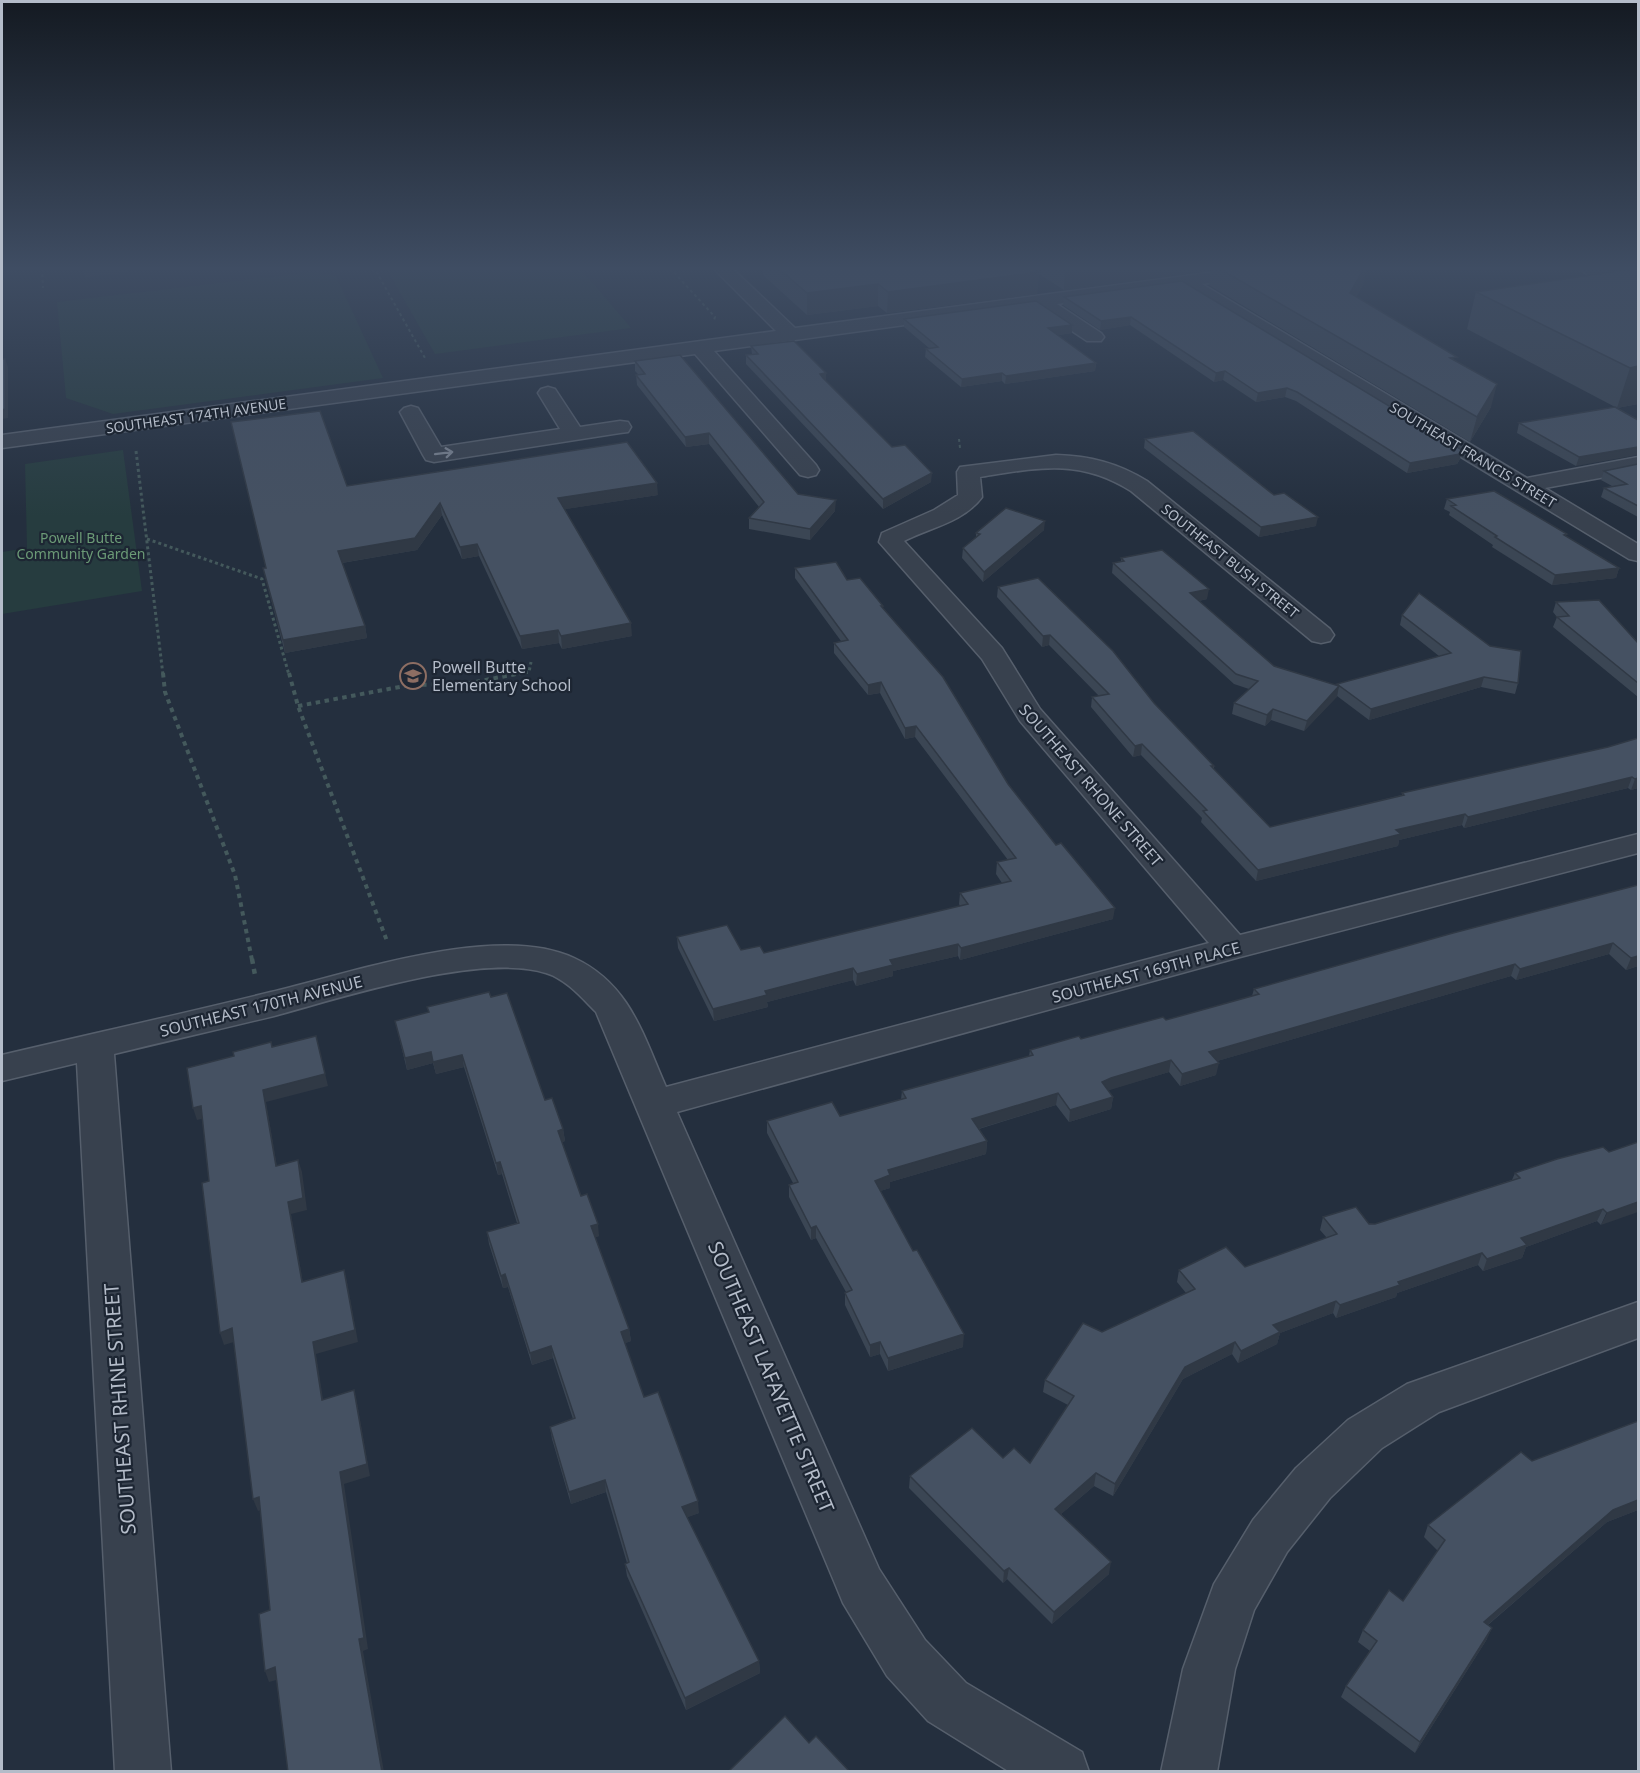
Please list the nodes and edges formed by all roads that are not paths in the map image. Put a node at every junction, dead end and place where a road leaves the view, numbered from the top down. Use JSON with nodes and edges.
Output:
{"nodes":[{"id":1,"x":672,"y":351,"type":"edge"},
{"id":2,"x":703,"y":351,"type":"edge"},
{"id":3,"x":1300,"y":351,"type":"edge"},
{"id":4,"x":548,"y":393,"type":"dead end"},
{"id":5,"x":411,"y":412,"type":"dead end"},
{"id":6,"x":569,"y":426,"type":"junction"},
{"id":7,"x":620,"y":427,"type":"dead end"},
{"id":8,"x":2,"y":442,"type":"edge"},
{"id":9,"x":1638,"y":464,"type":"edge"},
{"id":10,"x":808,"y":470,"type":"dead end"},
{"id":11,"x":1139,"y":486,"type":"joint"},
{"id":12,"x":1524,"y":486,"type":"junction"},
{"id":13,"x":1638,"y":554,"type":"edge"},
{"id":14,"x":1321,"y":635,"type":"dead end"},
{"id":15,"x":1638,"y":843,"type":"edge"},
{"id":16,"x":1232,"y":948,"type":"junction"},
{"id":17,"x":523,"y":958,"type":"joint"},
{"id":18,"x":94,"y":1047,"type":"junction"},
{"id":19,"x":2,"y":1068,"type":"edge"},
{"id":20,"x":655,"y":1104,"type":"junction"},
{"id":21,"x":1638,"y":1320,"type":"edge"},
{"id":22,"x":143,"y":1772,"type":"edge"},
{"id":23,"x":1062,"y":1772,"type":"edge"},
{"id":24,"x":1189,"y":1772,"type":"edge"}],
"edges":[{"from":1,"to":8,"type":"street","name":"SOUTHEAST 174TH AVENUE"},
{"from":2,"to":10,"type":"street"},
{"from":3,"to":12,"type":"street","name":"SOUTHEAST FRANCIS STREET"},
{"from":4,"to":6,"type":"street"},
{"from":5,"to":6,"type":"street","one_way":true},
{"from":6,"to":7,"type":"street"},
{"from":9,"to":12,"type":"street"},
{"from":11,"to":14,"type":"street","name":"SOUTHEAST BUSH STREET"},
{"from":11,"to":16,"type":"street","name":"SOUTHEAST RHONE STREET"},
{"from":12,"to":13,"type":"street","name":"SOUTHEAST FRANCIS STREET"},
{"from":15,"to":16,"type":"street","name":"SOUTHEAST 169TH PLACE"},
{"from":16,"to":20,"type":"street","name":"SOUTHEAST 169TH PLACE"},
{"from":17,"to":18,"type":"street","name":"SOUTHEAST 170TH AVENUE"},
{"from":17,"to":20,"type":"street","name":"SOUTHEAST LAFAYETTE STREET"},
{"from":18,"to":19,"type":"street","name":"SOUTHEAST 170TH AVENUE"},
{"from":18,"to":22,"type":"street","name":"SOUTHEAST RHINE STREET"},
{"from":20,"to":23,"type":"street","name":"SOUTHEAST LAFAYETTE STREET"},
{"from":21,"to":24,"type":"street"}]}
